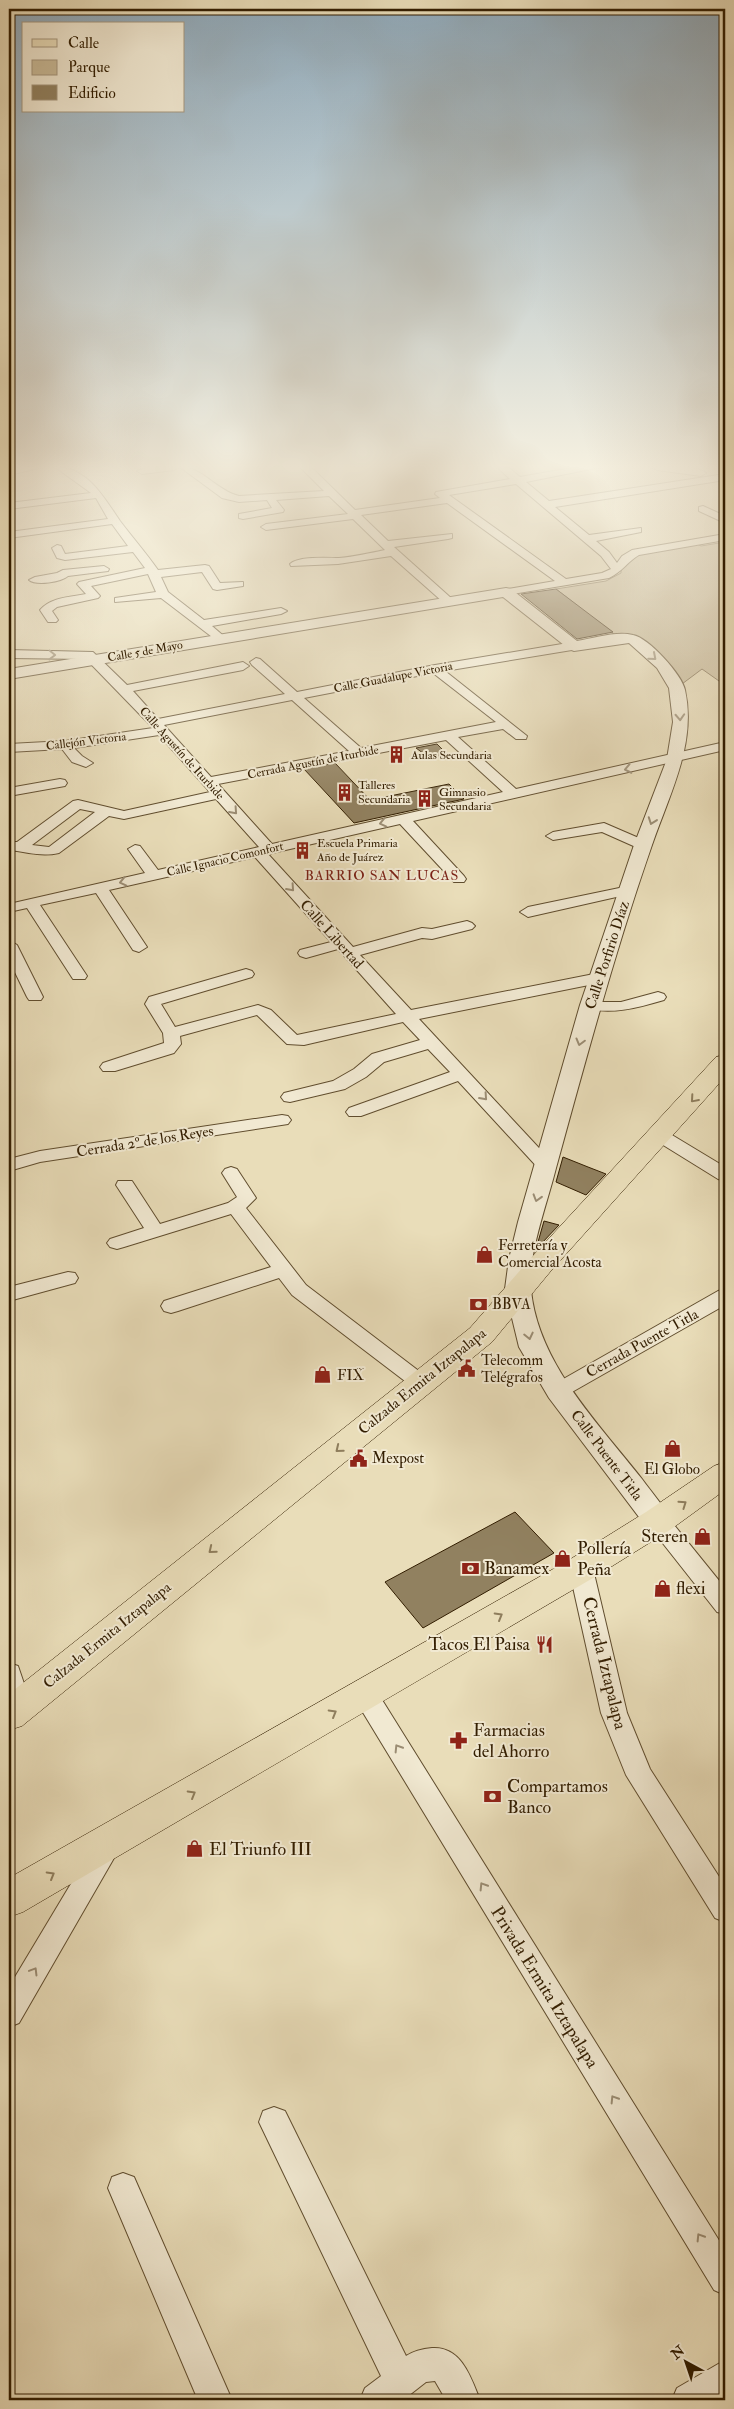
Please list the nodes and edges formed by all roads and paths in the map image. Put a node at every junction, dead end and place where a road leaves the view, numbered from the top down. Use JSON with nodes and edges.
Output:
{"nodes":[{"id":1,"x":39,"y":579,"type":"edge"},
{"id":2,"x":106,"y":579,"type":"edge"},
{"id":3,"x":156,"y":579,"type":"edge"},
{"id":4,"x":213,"y":579,"type":"edge"},
{"id":5,"x":424,"y":579,"type":"edge"},
{"id":6,"x":560,"y":579,"type":"edge"},
{"id":7,"x":585,"y":579,"type":"edge"},
{"id":8,"x":35,"y":580,"type":"dead end"},
{"id":9,"x":565,"y":583,"type":"junction"},
{"id":10,"x":239,"y":584,"type":"dead end"},
{"id":11,"x":163,"y":594,"type":"junction"},
{"id":12,"x":511,"y":596,"type":"junction"},
{"id":13,"x":119,"y":600,"type":"dead end"},
{"id":14,"x":447,"y":600,"type":"junction"},
{"id":15,"x":267,"y":604,"type":"dead end"},
{"id":16,"x":281,"y":611,"type":"dead end"},
{"id":17,"x":52,"y":620,"type":"dead end"},
{"id":18,"x":197,"y":620,"type":"junction"},
{"id":19,"x":220,"y":638,"type":"junction"},
{"id":20,"x":632,"y":640,"type":"joint"},
{"id":21,"x":574,"y":646,"type":"junction"},
{"id":22,"x":9,"y":654,"type":"edge"},
{"id":23,"x":94,"y":660,"type":"junction"},
{"id":24,"x":256,"y":662,"type":"dead end"},
{"id":25,"x":243,"y":666,"type":"dead end"},
{"id":26,"x":435,"y":669,"type":"junction"},
{"id":27,"x":9,"y":674,"type":"edge"},
{"id":28,"x":124,"y":689,"type":"junction"},
{"id":29,"x":295,"y":696,"type":"junction"},
{"id":30,"x":507,"y":724,"type":"junction"},
{"id":31,"x":158,"y":727,"type":"junction"},
{"id":32,"x":9,"y":734,"type":"edge"},
{"id":33,"x":449,"y":736,"type":"junction"},
{"id":34,"x":521,"y":736,"type":"dead end"},
{"id":35,"x":65,"y":745,"type":"junction"},
{"id":36,"x":12,"y":748,"type":"edge"},
{"id":37,"x":725,"y":748,"type":"edge"},
{"id":38,"x":360,"y":754,"type":"junction"},
{"id":39,"x":682,"y":757,"type":"junction"},
{"id":40,"x":86,"y":763,"type":"dead end"},
{"id":41,"x":208,"y":782,"type":"junction"},
{"id":42,"x":60,"y":783,"type":"dead end"},
{"id":43,"x":9,"y":792,"type":"edge"},
{"id":44,"x":219,"y":794,"type":"junction"},
{"id":45,"x":513,"y":794,"type":"junction"},
{"id":46,"x":106,"y":811,"type":"junction"},
{"id":47,"x":404,"y":818,"type":"junction"},
{"id":48,"x":553,"y":836,"type":"dead end"},
{"id":49,"x":14,"y":846,"type":"edge"},
{"id":50,"x":643,"y":846,"type":"junction"},
{"id":51,"x":135,"y":849,"type":"dead end"},
{"id":52,"x":263,"y":850,"type":"junction"},
{"id":53,"x":154,"y":874,"type":"junction"},
{"id":54,"x":459,"y":879,"type":"dead end"},
{"id":55,"x":100,"y":887,"type":"junction"},
{"id":56,"x":629,"y":890,"type":"junction"},
{"id":57,"x":31,"y":903,"type":"junction"},
{"id":58,"x":9,"y":908,"type":"edge"},
{"id":59,"x":528,"y":912,"type":"dead end"},
{"id":60,"x":467,"y":926,"type":"dead end"},
{"id":61,"x":9,"y":945,"type":"edge"},
{"id":62,"x":140,"y":947,"type":"dead end"},
{"id":63,"x":345,"y":948,"type":"junction"},
{"id":64,"x":306,"y":952,"type":"dead end"},
{"id":65,"x":246,"y":974,"type":"dead end"},
{"id":66,"x":79,"y":976,"type":"dead end"},
{"id":67,"x":599,"y":978,"type":"junction"},
{"id":68,"x":35,"y":997,"type":"dead end"},
{"id":69,"x":658,"y":997,"type":"dead end"},
{"id":70,"x":590,"y":1005,"type":"junction"},
{"id":71,"x":407,"y":1016,"type":"junction"},
{"id":72,"x":171,"y":1033,"type":"junction"},
{"id":73,"x":432,"y":1042,"type":"junction"},
{"id":74,"x":725,"y":1062,"type":"edge"},
{"id":75,"x":109,"y":1067,"type":"dead end"},
{"id":76,"x":462,"y":1074,"type":"junction"},
{"id":77,"x":290,"y":1096,"type":"dead end"},
{"id":78,"x":355,"y":1112,"type":"dead end"},
{"id":79,"x":282,"y":1120,"type":"dead end"},
{"id":80,"x":661,"y":1136,"type":"junction"},
{"id":81,"x":9,"y":1165,"type":"edge"},
{"id":82,"x":546,"y":1166,"type":"junction"},
{"id":83,"x":231,"y":1173,"type":"dead end"},
{"id":84,"x":725,"y":1175,"type":"edge"},
{"id":85,"x":125,"y":1185,"type":"dead end"},
{"id":86,"x":235,"y":1207,"type":"junction"},
{"id":87,"x":155,"y":1231,"type":"junction"},
{"id":88,"x":117,"y":1243,"type":"dead end"},
{"id":89,"x":284,"y":1270,"type":"junction"},
{"id":90,"x":68,"y":1278,"type":"dead end"},
{"id":91,"x":518,"y":1289,"type":"junction"},
{"id":92,"x":9,"y":1294,"type":"edge"},
{"id":93,"x":725,"y":1296,"type":"edge"},
{"id":94,"x":171,"y":1306,"type":"dead end"},
{"id":95,"x":421,"y":1383,"type":"junction"},
{"id":96,"x":558,"y":1391,"type":"junction"},
{"id":97,"x":725,"y":1474,"type":"edge"},
{"id":98,"x":658,"y":1521,"type":"junction"},
{"id":99,"x":581,"y":1570,"type":"junction"},
{"id":100,"x":725,"y":1605,"type":"edge"},
{"id":101,"x":9,"y":1673,"type":"edge"},
{"id":102,"x":365,"y":1694,"type":"junction"},
{"id":103,"x":14,"y":1711,"type":"edge"},
{"id":104,"x":111,"y":1841,"type":"junction"},
{"id":105,"x":9,"y":1899,"type":"edge"},
{"id":106,"x":725,"y":1909,"type":"edge"},
{"id":107,"x":9,"y":2013,"type":"edge"},
{"id":108,"x":274,"y":2122,"type":"dead end"},
{"id":109,"x":123,"y":2188,"type":"dead end"},
{"id":110,"x":725,"y":2279,"type":"edge"},
{"id":111,"x":725,"y":2377,"type":"edge"},
{"id":112,"x":458,"y":2388,"type":"edge"},
{"id":113,"x":389,"y":2390,"type":"edge"},
{"id":114,"x":216,"y":2400,"type":"edge"},
{"id":115,"x":689,"y":2400,"type":"edge"}],
"edges":[{"from":1,"to":8,"type":"street"},
{"from":2,"to":17,"type":"street"},
{"from":3,"to":11,"type":"street"},
{"from":4,"to":10,"type":"street"},
{"from":5,"to":14,"type":"street"},
{"from":6,"to":9,"type":"street"},
{"from":7,"to":9,"type":"street","name":"Calle 5 de Mayo"},
{"from":9,"to":12,"type":"street","name":"Calle 5 de Mayo"},
{"from":11,"to":13,"type":"street"},
{"from":11,"to":18,"type":"street"},
{"from":12,"to":14,"type":"street","name":"Calle 5 de Mayo"},
{"from":12,"to":21,"type":"street"},
{"from":14,"to":19,"type":"street","name":"Calle 5 de Mayo"},
{"from":15,"to":18,"type":"street"},
{"from":16,"to":18,"type":"street"},
{"from":18,"to":19,"type":"street"},
{"from":19,"to":23,"type":"street","name":"Calle 5 de Mayo"},
{"from":20,"to":21,"type":"street","name":"Calle Guadalupe Victoria"},
{"from":20,"to":39,"type":"street","name":"Calle Porfirio Díaz","one_way":true},
{"from":21,"to":26,"type":"street","name":"Calle Guadalupe Victoria"},
{"from":22,"to":23,"type":"street","one_way":true},
{"from":23,"to":27,"type":"street","name":"Calle 5 de Mayo"},
{"from":23,"to":28,"type":"street","name":"Calle Agustín de Iturbide"},
{"from":24,"to":29,"type":"street"},
{"from":25,"to":28,"type":"street"},
{"from":26,"to":29,"type":"street","name":"Calle Guadalupe Victoria"},
{"from":26,"to":30,"type":"street"},
{"from":28,"to":31,"type":"street","name":"Calle Agustín de Iturbide"},
{"from":29,"to":31,"type":"street","name":"Calle Guadalupe Victoria"},
{"from":29,"to":38,"type":"street"},
{"from":30,"to":33,"type":"street","name":"Cerrada Agustín de Iturbide"},
{"from":30,"to":34,"type":"street"},
{"from":31,"to":35,"type":"street","name":"Callejón Victoria"},
{"from":31,"to":41,"type":"street","name":"Calle Agustín de Iturbide"},
{"from":32,"to":36,"type":"street"},
{"from":33,"to":38,"type":"street","name":"Cerrada Agustín de Iturbide"},
{"from":33,"to":45,"type":"street"},
{"from":35,"to":36,"type":"street","name":"Callejón Victoria"},
{"from":35,"to":40,"type":"street"},
{"from":37,"to":39,"type":"street","name":"Calle Ignacio Comonfort"},
{"from":38,"to":41,"type":"street","name":"Cerrada Agustín de Iturbide"},
{"from":39,"to":45,"type":"street","name":"Calle Ignacio Comonfort","one_way":true},
{"from":39,"to":50,"type":"street","name":"Calle Porfirio Díaz","one_way":true},
{"from":41,"to":44,"type":"street","name":"Calle Agustín de Iturbide"},
{"from":42,"to":43,"type":"street"},
{"from":44,"to":46,"type":"street"},
{"from":44,"to":52,"type":"street","name":"Calle Agustín de Iturbide","one_way":true},
{"from":45,"to":47,"type":"street","name":"Calle Ignacio Comonfort"},
{"from":46,"to":49,"type":"street"},
{"from":46,"to":49,"type":"street"},
{"from":47,"to":52,"type":"street","name":"Calle Ignacio Comonfort","one_way":true},
{"from":47,"to":54,"type":"street"},
{"from":48,"to":50,"type":"street"},
{"from":50,"to":56,"type":"street","name":"Calle Porfirio Díaz"},
{"from":51,"to":53,"type":"street"},
{"from":52,"to":53,"type":"street","name":"Calle Ignacio Comonfort"},
{"from":52,"to":63,"type":"street","name":"Calle Libertad","one_way":true},
{"from":53,"to":55,"type":"street","name":"Calle Ignacio Comonfort","one_way":true},
{"from":55,"to":57,"type":"street","name":"Calle Ignacio Comonfort"},
{"from":55,"to":62,"type":"street"},
{"from":56,"to":59,"type":"street"},
{"from":56,"to":67,"type":"street","name":"Calle Porfirio Díaz"},
{"from":57,"to":58,"type":"street","name":"Calle Ignacio Comonfort"},
{"from":57,"to":66,"type":"street"},
{"from":60,"to":63,"type":"street"},
{"from":61,"to":68,"type":"street"},
{"from":63,"to":64,"type":"street"},
{"from":63,"to":71,"type":"street","name":"Calle Libertad"},
{"from":65,"to":72,"type":"street"},
{"from":67,"to":70,"type":"street","name":"Calle Porfirio Díaz"},
{"from":67,"to":71,"type":"street"},
{"from":69,"to":70,"type":"street"},
{"from":70,"to":82,"type":"street","name":"Calle Porfirio Díaz","one_way":true},
{"from":71,"to":72,"type":"street"},
{"from":71,"to":73,"type":"street","name":"Calle Libertad"},
{"from":72,"to":75,"type":"street"},
{"from":73,"to":76,"type":"street","name":"Calle Libertad"},
{"from":73,"to":77,"type":"street"},
{"from":74,"to":80,"type":"main road","name":"Calzada Ermita Iztapalapa","one_way":true},
{"from":76,"to":78,"type":"street"},
{"from":76,"to":82,"type":"street","name":"Calle Libertad","one_way":true},
{"from":79,"to":81,"type":"street","name":"Cerrada 2º de los Reyes"},
{"from":80,"to":84,"type":"street"},
{"from":80,"to":91,"type":"main road","name":"Calzada Ermita Iztapalapa"},
{"from":82,"to":91,"type":"street","name":"Calle Porfirio Díaz","one_way":true},
{"from":83,"to":86,"type":"street"},
{"from":85,"to":87,"type":"street"},
{"from":86,"to":87,"type":"street"},
{"from":86,"to":89,"type":"street"},
{"from":87,"to":88,"type":"street"},
{"from":89,"to":94,"type":"street"},
{"from":89,"to":95,"type":"street"},
{"from":90,"to":92,"type":"street"},
{"from":91,"to":95,"type":"main road","name":"Calzada Ermita Iztapalapa"},
{"from":91,"to":96,"type":"street","name":"Calle Puente Titla","one_way":true},
{"from":93,"to":96,"type":"street","name":"Cerrada Puente Titla"},
{"from":95,"to":103,"type":"main road","name":"Calzada Ermita Iztapalapa","one_way":true},
{"from":96,"to":98,"type":"street","name":"Calle Puente Titla"},
{"from":98,"to":97,"type":"main road","one_way":true},
{"from":98,"to":99,"type":"main road"},
{"from":98,"to":100,"type":"street","name":"Calle Puente Titla"},
{"from":102,"to":99,"type":"main road","one_way":true},
{"from":99,"to":106,"type":"street","name":"Cerrada Iztapalapa"},
{"from":101,"to":103,"type":"street"},
{"from":104,"to":102,"type":"main road","one_way":true},
{"from":110,"to":102,"type":"street","name":"Privada Ermita Iztapalapa","one_way":true},
{"from":105,"to":104,"type":"main road","one_way":true},
{"from":107,"to":104,"type":"street","one_way":true},
{"from":108,"to":113,"type":"street"},
{"from":109,"to":114,"type":"street"},
{"from":111,"to":115,"type":"street"},
{"from":112,"to":113,"type":"street"}]}
